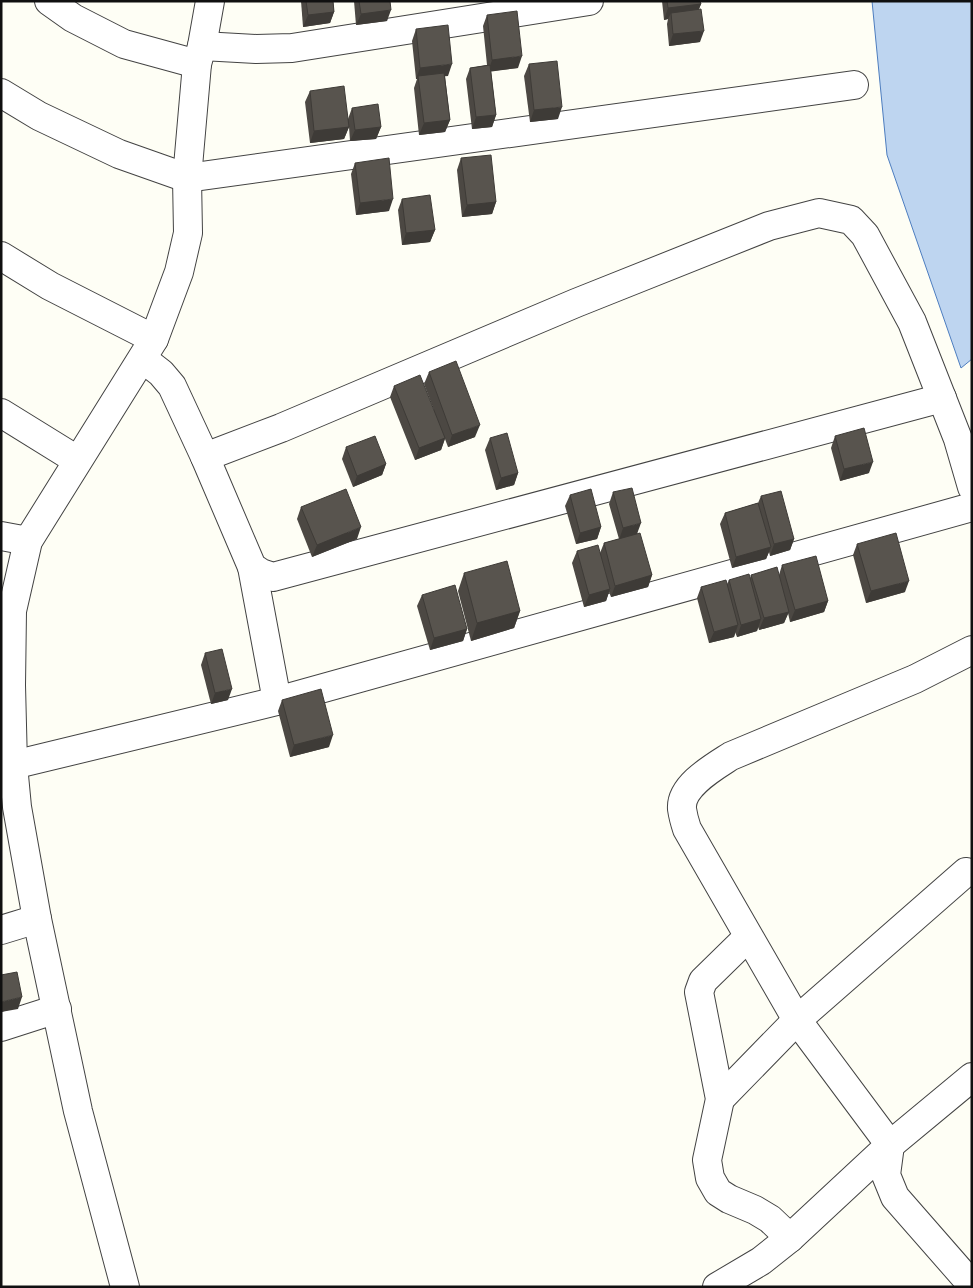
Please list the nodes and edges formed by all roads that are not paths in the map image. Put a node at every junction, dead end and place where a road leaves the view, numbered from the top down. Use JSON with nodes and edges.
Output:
{"nodes":[{"id":1,"x":49,"y":1,"type":"edge"},
{"id":2,"x":210,"y":1,"type":"edge"},
{"id":3,"x":589,"y":1,"type":"edge"},
{"id":4,"x":200,"y":55,"type":"junction"},
{"id":5,"x":854,"y":85,"type":"dead end"},
{"id":6,"x":1,"y":93,"type":"edge"},
{"id":7,"x":188,"y":178,"type":"junction"},
{"id":8,"x":1,"y":256,"type":"edge"},
{"id":9,"x":149,"y":349,"type":"junction"},
{"id":10,"x":942,"y":398,"type":"junction"},
{"id":11,"x":1,"y":412,"type":"edge"},
{"id":12,"x":965,"y":437,"type":"edge"},
{"id":13,"x":205,"y":457,"type":"junction"},
{"id":14,"x":78,"y":460,"type":"junction"},
{"id":15,"x":972,"y":487,"type":"edge"},
{"id":16,"x":972,"y":507,"type":"edge"},
{"id":17,"x":1,"y":536,"type":"edge"},
{"id":18,"x":28,"y":541,"type":"junction"},
{"id":19,"x":252,"y":567,"type":"junction"},
{"id":20,"x":7,"y":611,"type":"edge"},
{"id":21,"x":972,"y":650,"type":"edge"},
{"id":22,"x":6,"y":686,"type":"edge"},
{"id":23,"x":277,"y":701,"type":"junction"},
{"id":24,"x":13,"y":765,"type":"junction"},
{"id":25,"x":9,"y":809,"type":"edge"},
{"id":26,"x":970,"y":872,"type":"edge"},
{"id":27,"x":37,"y":919,"type":"junction"},
{"id":28,"x":1,"y":930,"type":"edge"},
{"id":29,"x":748,"y":937,"type":"junction"},
{"id":30,"x":56,"y":1009,"type":"junction"},
{"id":31,"x":798,"y":1020,"type":"junction"},
{"id":32,"x":1,"y":1027,"type":"edge"},
{"id":33,"x":972,"y":1077,"type":"edge"},
{"id":34,"x":720,"y":1099,"type":"junction"},
{"id":35,"x":890,"y":1145,"type":"junction"},
{"id":36,"x":790,"y":1238,"type":"junction"},
{"id":37,"x":972,"y":1285,"type":"edge"},
{"id":38,"x":125,"y":1287,"type":"edge"},
{"id":39,"x":717,"y":1287,"type":"edge"}],
"edges":[{"from":1,"to":4,"type":"street"},
{"from":2,"to":4,"type":"street"},
{"from":3,"to":4,"type":"street"},
{"from":4,"to":7,"type":"street"},
{"from":5,"to":7,"type":"street"},
{"from":6,"to":7,"type":"street"},
{"from":7,"to":9,"type":"street"},
{"from":8,"to":9,"type":"street"},
{"from":9,"to":13,"type":"street"},
{"from":9,"to":14,"type":"street"},
{"from":10,"to":12,"type":"street"},
{"from":10,"to":13,"type":"street"},
{"from":10,"to":19,"type":"street"},
{"from":11,"to":14,"type":"street"},
{"from":12,"to":15,"type":"street"},
{"from":13,"to":19,"type":"street"},
{"from":14,"to":18,"type":"street"},
{"from":16,"to":23,"type":"street"},
{"from":17,"to":18,"type":"street"},
{"from":18,"to":20,"type":"street"},
{"from":19,"to":23,"type":"street"},
{"from":20,"to":22,"type":"street"},
{"from":21,"to":29,"type":"street"},
{"from":22,"to":24,"type":"street"},
{"from":23,"to":24,"type":"street"},
{"from":24,"to":25,"type":"street"},
{"from":25,"to":27,"type":"street"},
{"from":26,"to":31,"type":"street"},
{"from":27,"to":28,"type":"street"},
{"from":27,"to":30,"type":"street"},
{"from":29,"to":31,"type":"street"},
{"from":29,"to":34,"type":"street"},
{"from":30,"to":32,"type":"street"},
{"from":30,"to":38,"type":"street"},
{"from":31,"to":34,"type":"street"},
{"from":31,"to":35,"type":"street"},
{"from":33,"to":35,"type":"street"},
{"from":34,"to":36,"type":"street"},
{"from":35,"to":36,"type":"street"},
{"from":35,"to":37,"type":"street"},
{"from":36,"to":39,"type":"street"}]}
